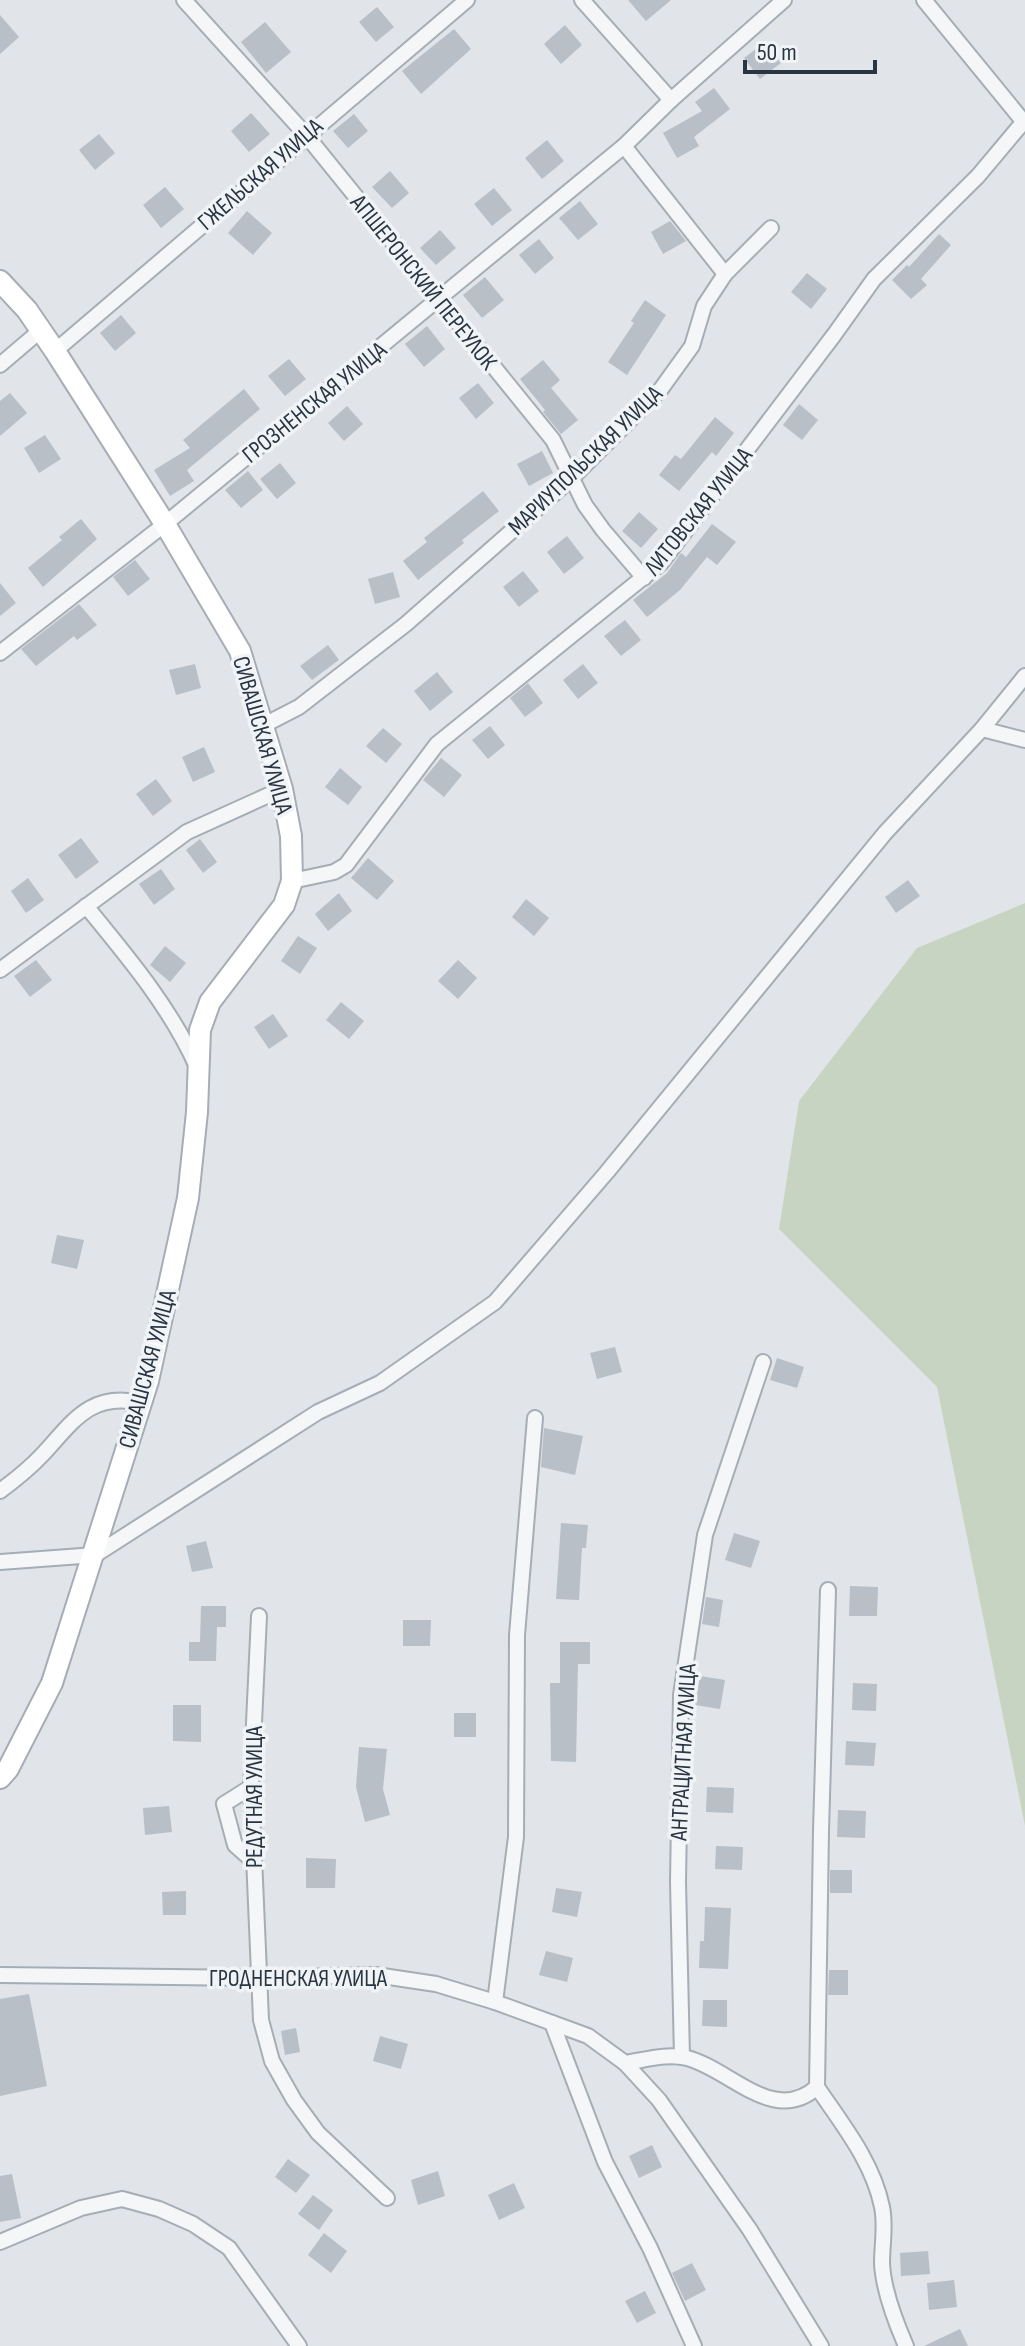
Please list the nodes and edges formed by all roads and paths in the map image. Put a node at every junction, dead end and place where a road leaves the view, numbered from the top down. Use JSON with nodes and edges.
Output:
{"nodes":[{"id":1,"x":184,"y":0,"type":"edge"},
{"id":2,"x":467,"y":0,"type":"edge"},
{"id":3,"x":582,"y":0,"type":"edge"},
{"id":4,"x":784,"y":0,"type":"edge"},
{"id":5,"x":924,"y":0,"type":"edge"},
{"id":6,"x":671,"y":100,"type":"junction"},
{"id":7,"x":1024,"y":120,"type":"edge"},
{"id":8,"x":306,"y":135,"type":"junction"},
{"id":9,"x":624,"y":146,"type":"junction"},
{"id":10,"x":771,"y":228,"type":"dead end"},
{"id":11,"x":725,"y":274,"type":"junction"},
{"id":12,"x":0,"y":281,"type":"edge"},
{"id":13,"x":438,"y":301,"type":"junction"},
{"id":14,"x":41,"y":330,"type":"junction"},
{"id":15,"x":55,"y":351,"type":"junction"},
{"id":16,"x":0,"y":365,"type":"edge"},
{"id":17,"x":573,"y":477,"type":"junction"},
{"id":18,"x":165,"y":524,"type":"junction"},
{"id":19,"x":644,"y":578,"type":"junction"},
{"id":20,"x":0,"y":653,"type":"edge"},
{"id":21,"x":1025,"y":676,"type":"edge"},
{"id":22,"x":264,"y":725,"type":"junction"},
{"id":23,"x":982,"y":729,"type":"junction"},
{"id":24,"x":1025,"y":740,"type":"edge"},
{"id":25,"x":282,"y":789,"type":"junction"},
{"id":26,"x":292,"y":881,"type":"junction"},
{"id":27,"x":86,"y":906,"type":"junction"},
{"id":28,"x":0,"y":970,"type":"edge"},
{"id":29,"x":197,"y":1067,"type":"junction"},
{"id":30,"x":763,"y":1362,"type":"dead end"},
{"id":31,"x":141,"y":1403,"type":"junction"},
{"id":32,"x":535,"y":1418,"type":"dead end"},
{"id":33,"x":0,"y":1491,"type":"edge"},
{"id":34,"x":95,"y":1555,"type":"junction"},
{"id":35,"x":0,"y":1562,"type":"edge"},
{"id":36,"x":828,"y":1590,"type":"dead end"},
{"id":37,"x":259,"y":1616,"type":"dead end"},
{"id":38,"x":0,"y":1778,"type":"edge"},
{"id":39,"x":251,"y":1787,"type":"junction"},
{"id":40,"x":253,"y":1861,"type":"junction"},
{"id":41,"x":0,"y":1975,"type":"edge"},
{"id":42,"x":257,"y":1978,"type":"junction"},
{"id":43,"x":495,"y":2002,"type":"junction"},
{"id":44,"x":552,"y":2023,"type":"junction"},
{"id":45,"x":682,"y":2057,"type":"junction"},
{"id":46,"x":625,"y":2063,"type":"junction"},
{"id":47,"x":817,"y":2087,"type":"junction"},
{"id":48,"x":387,"y":2198,"type":"dead end"},
{"id":49,"x":0,"y":2242,"type":"edge"},
{"id":50,"x":299,"y":2346,"type":"edge"},
{"id":51,"x":694,"y":2346,"type":"edge"},
{"id":52,"x":821,"y":2346,"type":"edge"},
{"id":53,"x":906,"y":2346,"type":"edge"}],
"edges":[{"from":1,"to":8,"type":"street","name":"АПШЕРОНСКИЙ ПЕРЕУЛОК"},
{"from":2,"to":8,"type":"street","name":"ГЖЕЛЬСКАЯ УЛИЦА"},
{"from":3,"to":6,"type":"street"},
{"from":4,"to":6,"type":"street"},
{"from":5,"to":7,"type":"street"},
{"from":6,"to":9,"type":"street"},
{"from":7,"to":19,"type":"street","name":"ЛИТОВСКАЯ УЛИЦА"},
{"from":8,"to":13,"type":"street","name":"АПШЕРОНСКИЙ ПЕРЕУЛОК"},
{"from":8,"to":15,"type":"street","name":"ГЖЕЛЬСКАЯ УЛИЦА"},
{"from":9,"to":11,"type":"street"},
{"from":9,"to":13,"type":"street","name":"ГРОЗНЕНСКАЯ УЛИЦА"},
{"from":10,"to":11,"type":"street","name":"МАРИУПОЛЬСКАЯ УЛИЦА"},
{"from":11,"to":17,"type":"street","name":"МАРИУПОЛЬСКАЯ УЛИЦА"},
{"from":12,"to":14,"type":"street","name":"СИВАШСКАЯ УЛИЦА"},
{"from":13,"to":17,"type":"street","name":"АПШЕРОНСКИЙ ПЕРЕУЛОК"},
{"from":13,"to":18,"type":"street","name":"ГРОЗНЕНСКАЯ УЛИЦА"},
{"from":14,"to":15,"type":"street","name":"СИВАШСКАЯ УЛИЦА"},
{"from":14,"to":16,"type":"street"},
{"from":15,"to":18,"type":"street","name":"СИВАШСКАЯ УЛИЦА"},
{"from":17,"to":19,"type":"street","name":"АПШЕРОНСКИЙ ПЕРЕУЛОК"},
{"from":17,"to":22,"type":"street","name":"МАРИУПОЛЬСКАЯ УЛИЦА"},
{"from":18,"to":20,"type":"street","name":"ГРОЗНЕНСКАЯ УЛИЦА"},
{"from":18,"to":22,"type":"street","name":"СИВАШСКАЯ УЛИЦА"},
{"from":19,"to":26,"type":"street","name":"ЛИТОВСКАЯ УЛИЦА"},
{"from":21,"to":23,"type":"street"},
{"from":22,"to":25,"type":"street","name":"СИВАШСКАЯ УЛИЦА"},
{"from":23,"to":24,"type":"street"},
{"from":23,"to":34,"type":"street"},
{"from":25,"to":26,"type":"street","name":"СИВАШСКАЯ УЛИЦА"},
{"from":25,"to":27,"type":"street"},
{"from":26,"to":29,"type":"street","name":"СИВАШСКАЯ УЛИЦА"},
{"from":27,"to":28,"type":"street"},
{"from":27,"to":29,"type":"street"},
{"from":29,"to":31,"type":"street","name":"СИВАШСКАЯ УЛИЦА"},
{"from":30,"to":45,"type":"street","name":"АНТРАЦИТНАЯ УЛИЦА"},
{"from":31,"to":33,"type":"street"},
{"from":31,"to":34,"type":"street","name":"СИВАШСКАЯ УЛИЦА"},
{"from":32,"to":43,"type":"street"},
{"from":34,"to":35,"type":"street"},
{"from":34,"to":38,"type":"street","name":"СИВАШСКАЯ УЛИЦА"},
{"from":36,"to":47,"type":"street"},
{"from":37,"to":39,"type":"street","name":"РЕДУТНАЯ УЛИЦА"},
{"from":39,"to":40,"type":"street","name":"РЕДУТНАЯ УЛИЦА"},
{"from":39,"to":40,"type":"street"},
{"from":40,"to":42,"type":"street","name":"РЕДУТНАЯ УЛИЦА"},
{"from":41,"to":42,"type":"street","name":"ГРОДНЕНСКАЯ УЛИЦА"},
{"from":42,"to":43,"type":"street","name":"ГРОДНЕНСКАЯ УЛИЦА"},
{"from":42,"to":48,"type":"street","name":"РЕДУТНАЯ УЛИЦА"},
{"from":43,"to":44,"type":"street","name":"ГРОДНЕНСКАЯ УЛИЦА"},
{"from":44,"to":46,"type":"street","name":"ГРОДНЕНСКАЯ УЛИЦА"},
{"from":44,"to":51,"type":"street"},
{"from":45,"to":46,"type":"street"},
{"from":45,"to":47,"type":"street"},
{"from":46,"to":52,"type":"street","name":"ГРОДНЕНСКАЯ УЛИЦА"},
{"from":47,"to":53,"type":"street"},
{"from":49,"to":50,"type":"street"}]}
